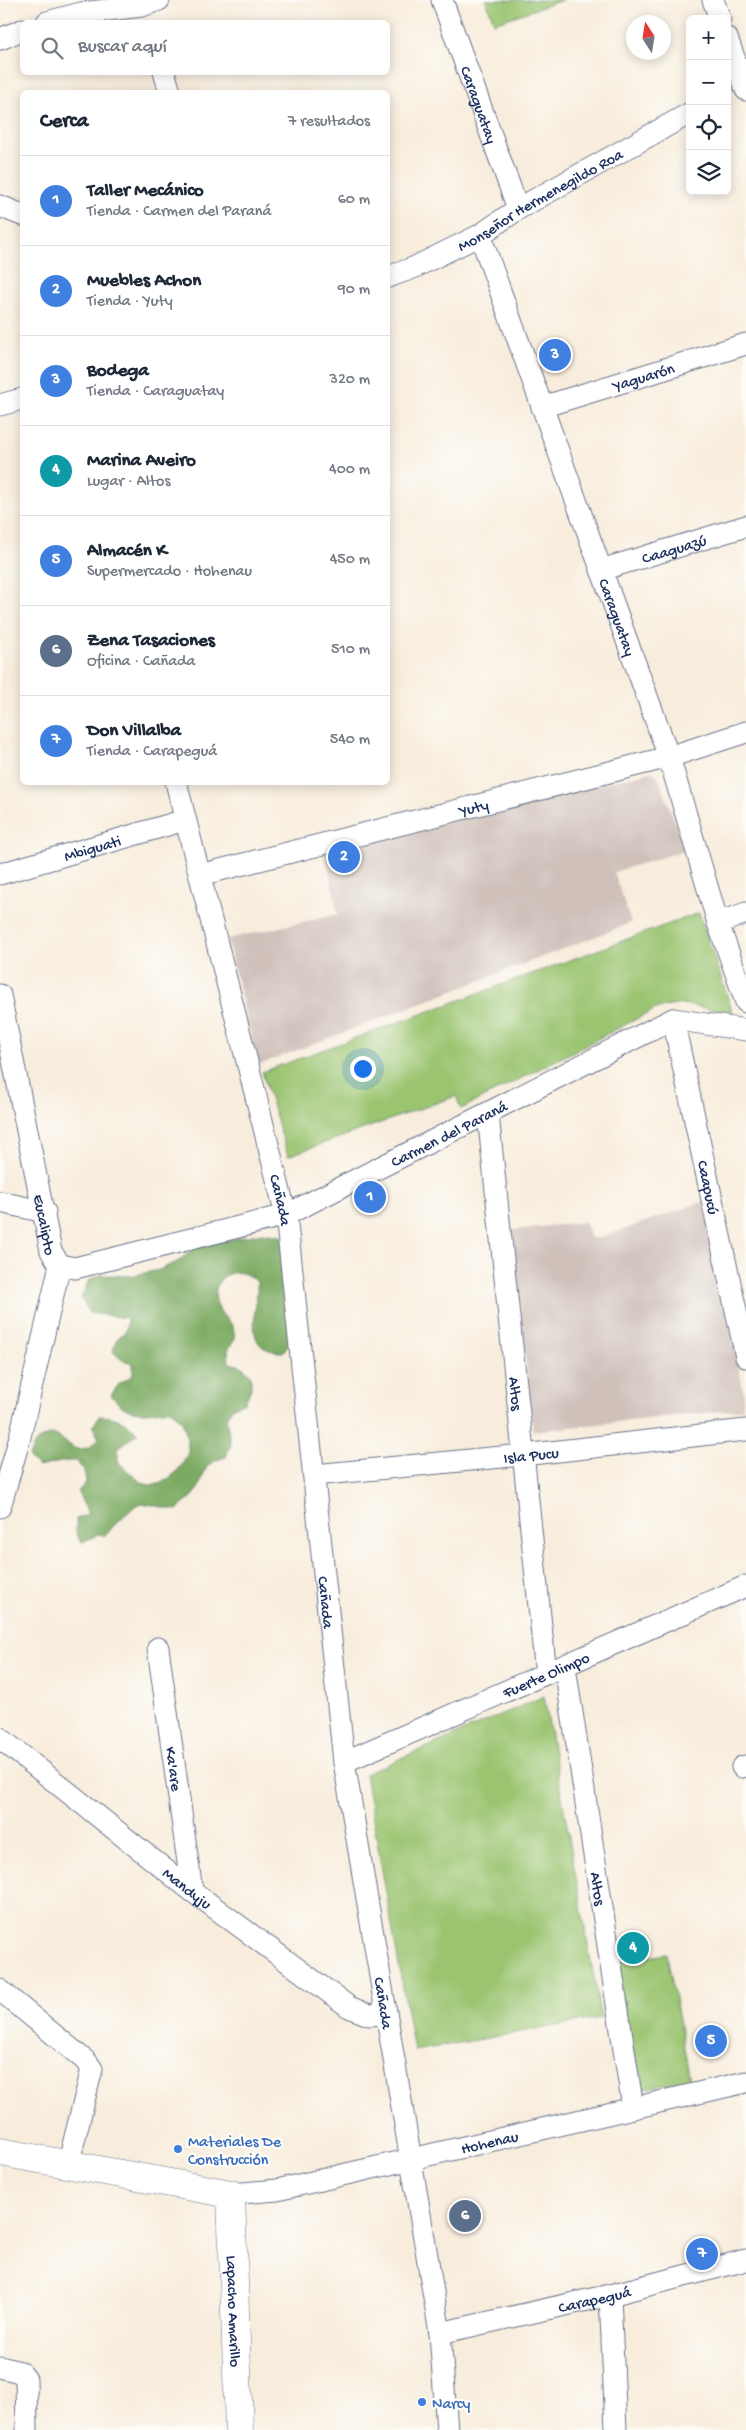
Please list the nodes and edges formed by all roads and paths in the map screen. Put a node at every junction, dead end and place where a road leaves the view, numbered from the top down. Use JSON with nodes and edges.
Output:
{"nodes":[{"id":1,"x":442,"y":0,"type":"edge"},
{"id":2,"x":714,"y":0,"type":"edge"},
{"id":3,"x":79,"y":7,"type":"edge"},
{"id":4,"x":150,"y":9,"type":"edge"},
{"id":5,"x":719,"y":15,"type":"edge"},
{"id":6,"x":51,"y":20,"type":"edge"},
{"id":7,"x":20,"y":31,"type":"edge"},
{"id":8,"x":0,"y":39,"type":"edge"},
{"id":9,"x":731,"y":52,"type":"edge"},
{"id":10,"x":165,"y":75,"type":"edge"},
{"id":11,"x":741,"y":87,"type":"edge"},
{"id":12,"x":169,"y":90,"type":"edge"},
{"id":13,"x":686,"y":115,"type":"edge"},
{"id":14,"x":0,"y":206,"type":"edge"},
{"id":15,"x":518,"y":209,"type":"junction"},
{"id":16,"x":20,"y":214,"type":"edge"},
{"id":17,"x":480,"y":235,"type":"junction"},
{"id":18,"x":390,"y":276,"type":"edge"},
{"id":19,"x":746,"y":344,"type":"edge"},
{"id":20,"x":20,"y":400,"type":"edge"},
{"id":21,"x":0,"y":405,"type":"edge"},
{"id":22,"x":542,"y":407,"type":"junction"},
{"id":23,"x":746,"y":526,"type":"edge"},
{"id":24,"x":601,"y":570,"type":"junction"},
{"id":25,"x":746,"y":732,"type":"edge"},
{"id":26,"x":669,"y":757,"type":"junction"},
{"id":27,"x":177,"y":785,"type":"edge"},
{"id":28,"x":185,"y":820,"type":"junction"},
{"id":29,"x":0,"y":874,"type":"edge"},
{"id":30,"x":200,"y":875,"type":"junction"},
{"id":31,"x":746,"y":913,"type":"edge"},
{"id":32,"x":718,"y":923,"type":"junction"},
{"id":33,"x":0,"y":995,"type":"edge"},
{"id":34,"x":746,"y":1002,"type":"edge"},
{"id":35,"x":673,"y":1019,"type":"junction"},
{"id":36,"x":3,"y":1024,"type":"edge"},
{"id":37,"x":746,"y":1030,"type":"edge"},
{"id":38,"x":488,"y":1114,"type":"junction"},
{"id":39,"x":0,"y":1202,"type":"edge"},
{"id":40,"x":44,"y":1212,"type":"junction"},
{"id":41,"x":286,"y":1215,"type":"junction"},
{"id":42,"x":60,"y":1265,"type":"junction"},
{"id":43,"x":746,"y":1357,"type":"edge"},
{"id":44,"x":746,"y":1430,"type":"edge"},
{"id":45,"x":523,"y":1455,"type":"junction"},
{"id":46,"x":314,"y":1475,"type":"junction"},
{"id":47,"x":0,"y":1507,"type":"edge"},
{"id":48,"x":746,"y":1586,"type":"edge"},
{"id":49,"x":158,"y":1648,"type":"dead end"},
{"id":50,"x":555,"y":1671,"type":"junction"},
{"id":51,"x":0,"y":1738,"type":"edge"},
{"id":52,"x":344,"y":1762,"type":"junction"},
{"id":53,"x":192,"y":1891,"type":"junction"},
{"id":54,"x":0,"y":1990,"type":"edge"},
{"id":55,"x":386,"y":2014,"type":"junction"},
{"id":56,"x":746,"y":2082,"type":"edge"},
{"id":57,"x":633,"y":2108,"type":"junction"},
{"id":58,"x":0,"y":2152,"type":"edge"},
{"id":59,"x":412,"y":2160,"type":"junction"},
{"id":60,"x":68,"y":2165,"type":"junction"},
{"id":61,"x":231,"y":2194,"type":"junction"},
{"id":62,"x":746,"y":2260,"type":"edge"},
{"id":63,"x":610,"y":2295,"type":"junction"},
{"id":64,"x":440,"y":2333,"type":"junction"},
{"id":65,"x":10,"y":2370,"type":"edge"},
{"id":66,"x":28,"y":2430,"type":"edge"},
{"id":67,"x":240,"y":2430,"type":"edge"},
{"id":68,"x":446,"y":2430,"type":"edge"},
{"id":69,"x":616,"y":2430,"type":"edge"}],
"edges":[{"from":1,"to":15,"type":"street","name":"Caraguatay"},
{"from":2,"to":5,"type":"street"},
{"from":3,"to":4,"type":"street"},
{"from":3,"to":6,"type":"street"},
{"from":7,"to":8,"type":"street"},
{"from":9,"to":11,"type":"street"},
{"from":10,"to":12,"type":"street"},
{"from":13,"to":15,"type":"street","name":"Monseñor Hermenegildo Roa"},
{"from":14,"to":16,"type":"street"},
{"from":15,"to":17,"type":"street","name":"Monseñor Hermenegildo Roa"},
{"from":17,"to":18,"type":"street","name":"Monseñor Hermenegildo Roa"},
{"from":17,"to":22,"type":"street","name":"Caraguatay"},
{"from":19,"to":22,"type":"street","name":"Yaguarón"},
{"from":20,"to":21,"type":"street"},
{"from":22,"to":24,"type":"street","name":"Caraguatay"},
{"from":23,"to":24,"type":"street","name":"Caaguazú"},
{"from":24,"to":26,"type":"street","name":"Caraguatay"},
{"from":25,"to":26,"type":"street","name":"Yuty"},
{"from":26,"to":30,"type":"street","name":"Yuty"},
{"from":26,"to":32,"type":"street","name":"Caraguatay"},
{"from":27,"to":28,"type":"street","name":"Cañada"},
{"from":28,"to":29,"type":"street","name":"Mbiguati"},
{"from":28,"to":30,"type":"street","name":"Cañada"},
{"from":30,"to":41,"type":"street","name":"Cañada"},
{"from":31,"to":32,"type":"street"},
{"from":32,"to":34,"type":"street","name":"Caraguatay"},
{"from":33,"to":36,"type":"street","name":"Eucalipto"},
{"from":35,"to":37,"type":"street"},
{"from":35,"to":38,"type":"street","name":"Carmen del Paraná"},
{"from":35,"to":43,"type":"street","name":"Caapucú"},
{"from":36,"to":40,"type":"street","name":"Eucalipto"},
{"from":38,"to":41,"type":"street","name":"Carmen del Paraná"},
{"from":38,"to":45,"type":"street","name":"Altos"},
{"from":39,"to":40,"type":"street"},
{"from":40,"to":42,"type":"street","name":"Eucalipto"},
{"from":41,"to":42,"type":"street","name":"Carmen del Paraná"},
{"from":41,"to":46,"type":"street","name":"Cañada"},
{"from":42,"to":47,"type":"street","name":"Eucalipto"},
{"from":44,"to":45,"type":"street","name":"Isla Pucu"},
{"from":45,"to":46,"type":"street","name":"Isla Pucu"},
{"from":45,"to":50,"type":"street","name":"Altos"},
{"from":46,"to":52,"type":"street","name":"Cañada"},
{"from":48,"to":50,"type":"street","name":"Fuerte Olimpo"},
{"from":49,"to":53,"type":"street","name":"Ka'are"},
{"from":50,"to":52,"type":"street","name":"Fuerte Olimpo"},
{"from":50,"to":57,"type":"street","name":"Altos"},
{"from":51,"to":53,"type":"street","name":"Mandyju"},
{"from":52,"to":55,"type":"street","name":"Cañada"},
{"from":53,"to":55,"type":"street","name":"Mandyju"},
{"from":54,"to":60,"type":"street"},
{"from":55,"to":59,"type":"street","name":"Cañada"},
{"from":56,"to":57,"type":"street","name":"Hohenau"},
{"from":57,"to":59,"type":"street","name":"Hohenau"},
{"from":58,"to":60,"type":"main road"},
{"from":59,"to":61,"type":"street","name":"Hohenau"},
{"from":59,"to":64,"type":"street","name":"Cañada"},
{"from":60,"to":61,"type":"main road"},
{"from":61,"to":67,"type":"main road","name":"Lapacho Amarillo"},
{"from":62,"to":63,"type":"street","name":"Carapeguá"},
{"from":63,"to":64,"type":"street","name":"Carapeguá"},
{"from":63,"to":69,"type":"street"},
{"from":64,"to":68,"type":"street","name":"Cañada"},
{"from":65,"to":66,"type":"street"}]}
